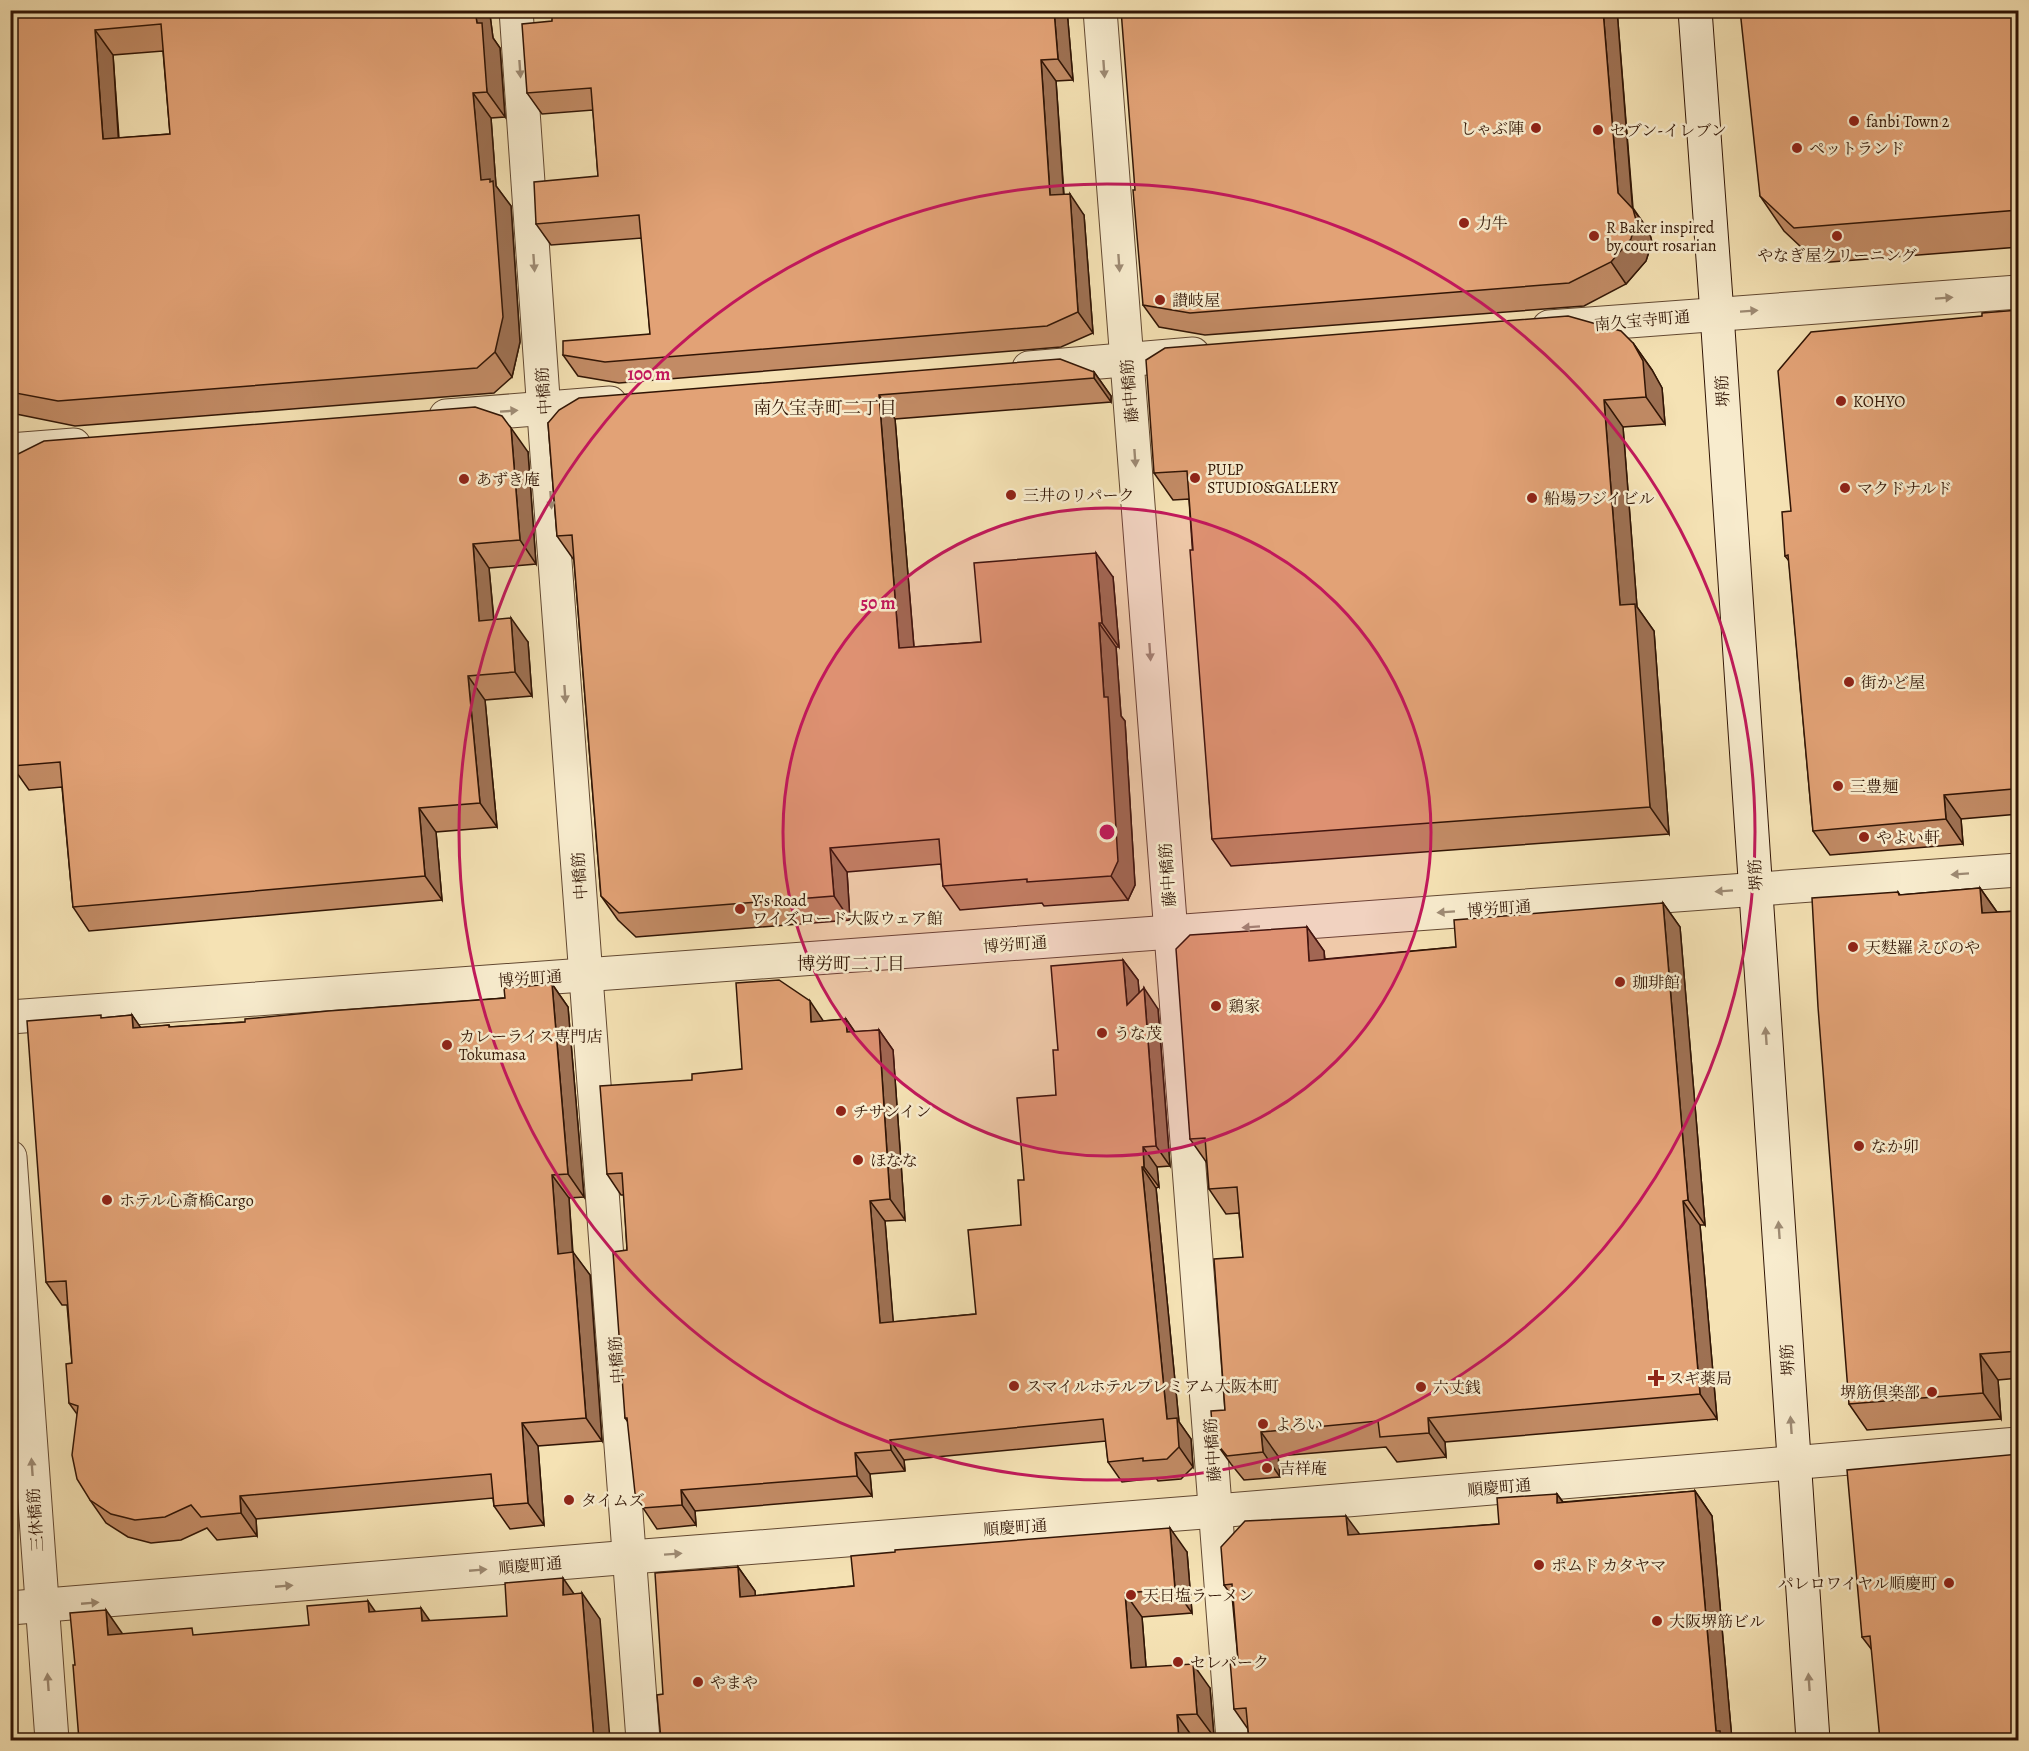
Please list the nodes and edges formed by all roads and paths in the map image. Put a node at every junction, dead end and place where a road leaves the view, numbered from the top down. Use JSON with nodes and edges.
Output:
{"nodes":[{"id":1,"x":516,"y":10,"type":"edge"},
{"id":2,"x":1100,"y":10,"type":"edge"},
{"id":3,"x":1695,"y":10,"type":"edge"},
{"id":4,"x":2019,"y":292,"type":"edge"},
{"id":5,"x":1717,"y":314,"type":"junction"},
{"id":6,"x":1525,"y":329,"type":"edge"},
{"id":7,"x":1221,"y":352,"type":"edge"},
{"id":8,"x":1127,"y":360,"type":"junction"},
{"id":9,"x":996,"y":370,"type":"edge"},
{"id":10,"x":639,"y":400,"type":"edge"},
{"id":11,"x":544,"y":408,"type":"junction"},
{"id":12,"x":414,"y":418,"type":"edge"},
{"id":13,"x":108,"y":442,"type":"edge"},
{"id":14,"x":10,"y":450,"type":"edge"},
{"id":15,"x":2019,"y":870,"type":"edge"},
{"id":16,"x":1756,"y":888,"type":"junction"},
{"id":17,"x":1172,"y":933,"type":"junction"},
{"id":18,"x":586,"y":974,"type":"junction"},
{"id":19,"x":10,"y":1017,"type":"edge"},
{"id":20,"x":10,"y":1157,"type":"edge"},
{"id":21,"x":2019,"y":1444,"type":"edge"},
{"id":22,"x":1794,"y":1463,"type":"junction"},
{"id":23,"x":1216,"y":1511,"type":"junction"},
{"id":24,"x":631,"y":1557,"type":"junction"},
{"id":25,"x":26,"y":1607,"type":"edge"},
{"id":26,"x":52,"y":1740,"type":"edge"},
{"id":27,"x":643,"y":1740,"type":"edge"},
{"id":28,"x":1233,"y":1740,"type":"edge"},
{"id":29,"x":1813,"y":1740,"type":"edge"}],
"edges":[{"from":1,"to":11,"type":"street","name":"中橋筋","one_way":true},
{"from":2,"to":8,"type":"street","name":"藤中橋筋","one_way":true},
{"from":3,"to":5,"type":"street","name":"堺筋"},
{"from":5,"to":4,"type":"street","name":"南久宝寺町通","one_way":true},
{"from":5,"to":6,"type":"street","name":"南久宝寺町通"},
{"from":5,"to":16,"type":"street","name":"堺筋"},
{"from":7,"to":8,"type":"street"},
{"from":8,"to":9,"type":"street"},
{"from":8,"to":17,"type":"street","name":"藤中橋筋","one_way":true},
{"from":10,"to":11,"type":"street"},
{"from":12,"to":11,"type":"street","one_way":true},
{"from":11,"to":18,"type":"street","name":"中橋筋","one_way":true},
{"from":13,"to":14,"type":"street"},
{"from":15,"to":16,"type":"street","name":"博労町通","one_way":true},
{"from":16,"to":17,"type":"street","name":"博労町通","one_way":true},
{"from":22,"to":16,"type":"street","name":"堺筋","one_way":true},
{"from":17,"to":18,"type":"street","name":"博労町通"},
{"from":17,"to":23,"type":"street","name":"藤中橋筋"},
{"from":18,"to":19,"type":"street","name":"博労町通"},
{"from":18,"to":24,"type":"street","name":"中橋筋"},
{"from":25,"to":20,"type":"street","name":"三休橋筋","one_way":true},
{"from":21,"to":22,"type":"street","name":"順慶町通"},
{"from":22,"to":23,"type":"street","name":"順慶町通"},
{"from":29,"to":22,"type":"street","name":"堺筋","one_way":true},
{"from":24,"to":23,"type":"street","name":"順慶町通","one_way":true},
{"from":23,"to":28,"type":"street","name":"藤中橋筋"},
{"from":25,"to":24,"type":"street","name":"順慶町通","one_way":true},
{"from":24,"to":27,"type":"street","name":"中橋筋"},
{"from":26,"to":25,"type":"street","name":"三休橋筋","one_way":true}]}
